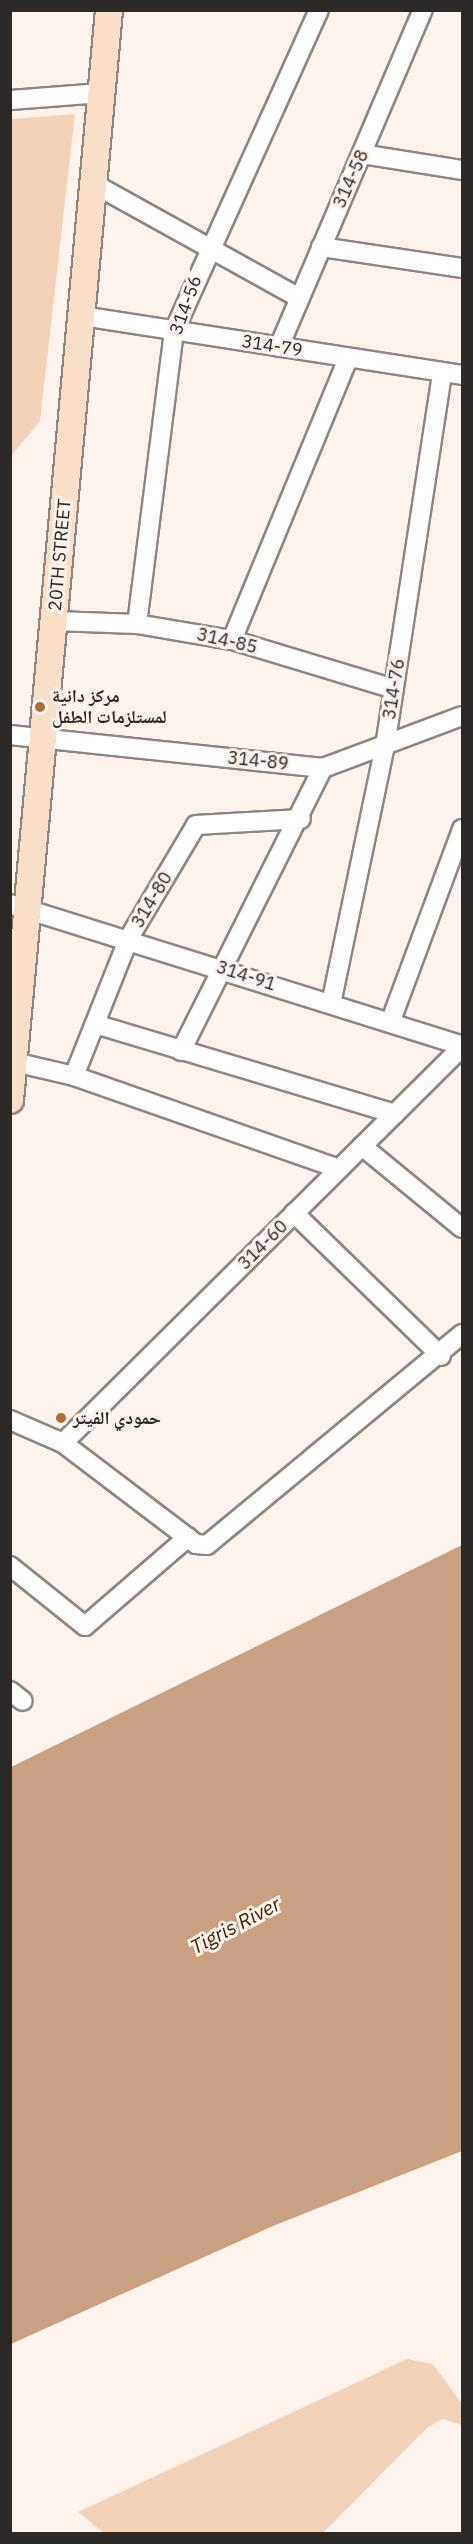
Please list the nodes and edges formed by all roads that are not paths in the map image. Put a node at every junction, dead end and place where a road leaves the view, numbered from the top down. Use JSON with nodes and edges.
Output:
{"nodes":[{"id":1,"x":109,"y":10,"type":"edge"},
{"id":2,"x":319,"y":10,"type":"edge"},
{"id":3,"x":423,"y":10,"type":"edge"},
{"id":4,"x":102,"y":93,"type":"junction"},
{"id":5,"x":10,"y":100,"type":"edge"},
{"id":6,"x":362,"y":154,"type":"junction"},
{"id":7,"x":462,"y":170,"type":"edge"},
{"id":8,"x":94,"y":184,"type":"junction"},
{"id":9,"x":207,"y":248,"type":"junction"},
{"id":10,"x":321,"y":248,"type":"junction"},
{"id":11,"x":462,"y":268,"type":"edge"},
{"id":12,"x":300,"y":298,"type":"junction"},
{"id":13,"x":82,"y":316,"type":"junction"},
{"id":14,"x":174,"y":331,"type":"junction"},
{"id":15,"x":279,"y":347,"type":"junction"},
{"id":16,"x":348,"y":358,"type":"junction"},
{"id":17,"x":442,"y":372,"type":"junction"},
{"id":18,"x":462,"y":375,"type":"edge"},
{"id":19,"x":54,"y":621,"type":"junction"},
{"id":20,"x":137,"y":624,"type":"junction"},
{"id":21,"x":232,"y":640,"type":"junction"},
{"id":22,"x":394,"y":689,"type":"junction"},
{"id":23,"x":462,"y":716,"type":"edge"},
{"id":24,"x":10,"y":735,"type":"edge"},
{"id":25,"x":44,"y":740,"type":"junction"},
{"id":26,"x":386,"y":740,"type":"junction"},
{"id":27,"x":323,"y":768,"type":"junction"},
{"id":28,"x":302,"y":819,"type":"junction"},
{"id":29,"x":462,"y":828,"type":"edge"},
{"id":30,"x":20,"y":905,"type":"edge"},
{"id":31,"x":129,"y":938,"type":"junction"},
{"id":32,"x":225,"y":969,"type":"junction"},
{"id":33,"x":331,"y":1004,"type":"junction"},
{"id":34,"x":390,"y":1023,"type":"junction"},
{"id":35,"x":95,"y":1024,"type":"junction"},
{"id":36,"x":462,"y":1046,"type":"edge"},
{"id":37,"x":182,"y":1050,"type":"junction"},
{"id":38,"x":74,"y":1076,"type":"junction"},
{"id":39,"x":12,"y":1082,"type":"edge"},
{"id":40,"x":395,"y":1114,"type":"junction"},
{"id":41,"x":362,"y":1146,"type":"junction"},
{"id":42,"x":339,"y":1169,"type":"junction"},
{"id":43,"x":294,"y":1213,"type":"junction"},
{"id":44,"x":462,"y":1228,"type":"edge"},
{"id":45,"x":462,"y":1334,"type":"edge"},
{"id":46,"x":441,"y":1356,"type":"junction"},
{"id":47,"x":10,"y":1420,"type":"edge"},
{"id":48,"x":63,"y":1443,"type":"junction"},
{"id":49,"x":188,"y":1537,"type":"junction"},
{"id":50,"x":10,"y":1566,"type":"edge"}],
"edges":[{"from":1,"to":4,"type":"street","name":"20TH STREET"},
{"from":2,"to":9,"type":"street","name":"314-56"},
{"from":3,"to":6,"type":"street","name":"314-58"},
{"from":4,"to":5,"type":"street"},
{"from":4,"to":8,"type":"street","name":"20TH STREET"},
{"from":6,"to":7,"type":"street"},
{"from":6,"to":10,"type":"street","name":"314-58"},
{"from":8,"to":9,"type":"street"},
{"from":8,"to":13,"type":"street","name":"20TH STREET"},
{"from":9,"to":12,"type":"street"},
{"from":9,"to":14,"type":"street","name":"314-56"},
{"from":10,"to":11,"type":"street"},
{"from":10,"to":12,"type":"street","name":"314-58"},
{"from":12,"to":15,"type":"street","name":"314-58"},
{"from":13,"to":14,"type":"street","name":"314-79"},
{"from":13,"to":19,"type":"street","name":"20TH STREET"},
{"from":14,"to":15,"type":"street","name":"314-79"},
{"from":14,"to":20,"type":"street","name":"314-56"},
{"from":15,"to":16,"type":"street","name":"314-79"},
{"from":16,"to":17,"type":"street","name":"314-79"},
{"from":16,"to":21,"type":"street"},
{"from":17,"to":18,"type":"street","name":"314-79"},
{"from":17,"to":22,"type":"street","name":"314-76"},
{"from":19,"to":20,"type":"street","name":"314-85"},
{"from":19,"to":25,"type":"street","name":"20TH STREET"},
{"from":20,"to":21,"type":"street","name":"314-85"},
{"from":21,"to":22,"type":"street","name":"314-85"},
{"from":22,"to":26,"type":"street","name":"314-76"},
{"from":23,"to":26,"type":"street","name":"314-89"},
{"from":24,"to":25,"type":"street","name":"314-89"},
{"from":25,"to":27,"type":"street","name":"314-89"},
{"from":25,"to":30,"type":"street","name":"20TH STREET"},
{"from":26,"to":27,"type":"street","name":"314-89"},
{"from":26,"to":33,"type":"street","name":"314-76"},
{"from":27,"to":28,"type":"street"},
{"from":28,"to":31,"type":"street","name":"314-80"},
{"from":28,"to":32,"type":"street"},
{"from":29,"to":34,"type":"street"},
{"from":30,"to":31,"type":"street","name":"314-91"},
{"from":30,"to":39,"type":"street","name":"20TH STREET"},
{"from":31,"to":32,"type":"street","name":"314-91"},
{"from":31,"to":35,"type":"street","name":"314-80"},
{"from":32,"to":33,"type":"street","name":"314-91"},
{"from":32,"to":37,"type":"street"},
{"from":33,"to":34,"type":"street","name":"314-91"},
{"from":34,"to":36,"type":"street","name":"314-91"},
{"from":35,"to":37,"type":"street"},
{"from":35,"to":38,"type":"street","name":"314-80"},
{"from":36,"to":40,"type":"street","name":"314-60"},
{"from":37,"to":40,"type":"street"},
{"from":38,"to":39,"type":"street"},
{"from":38,"to":42,"type":"street"},
{"from":40,"to":41,"type":"street","name":"314-60"},
{"from":41,"to":42,"type":"street","name":"314-60"},
{"from":41,"to":44,"type":"street"},
{"from":42,"to":43,"type":"street","name":"314-60"},
{"from":43,"to":46,"type":"street"},
{"from":43,"to":48,"type":"street","name":"314-60"},
{"from":45,"to":46,"type":"street"},
{"from":46,"to":49,"type":"street"},
{"from":47,"to":48,"type":"street"},
{"from":48,"to":49,"type":"street"},
{"from":49,"to":50,"type":"street"}]}
